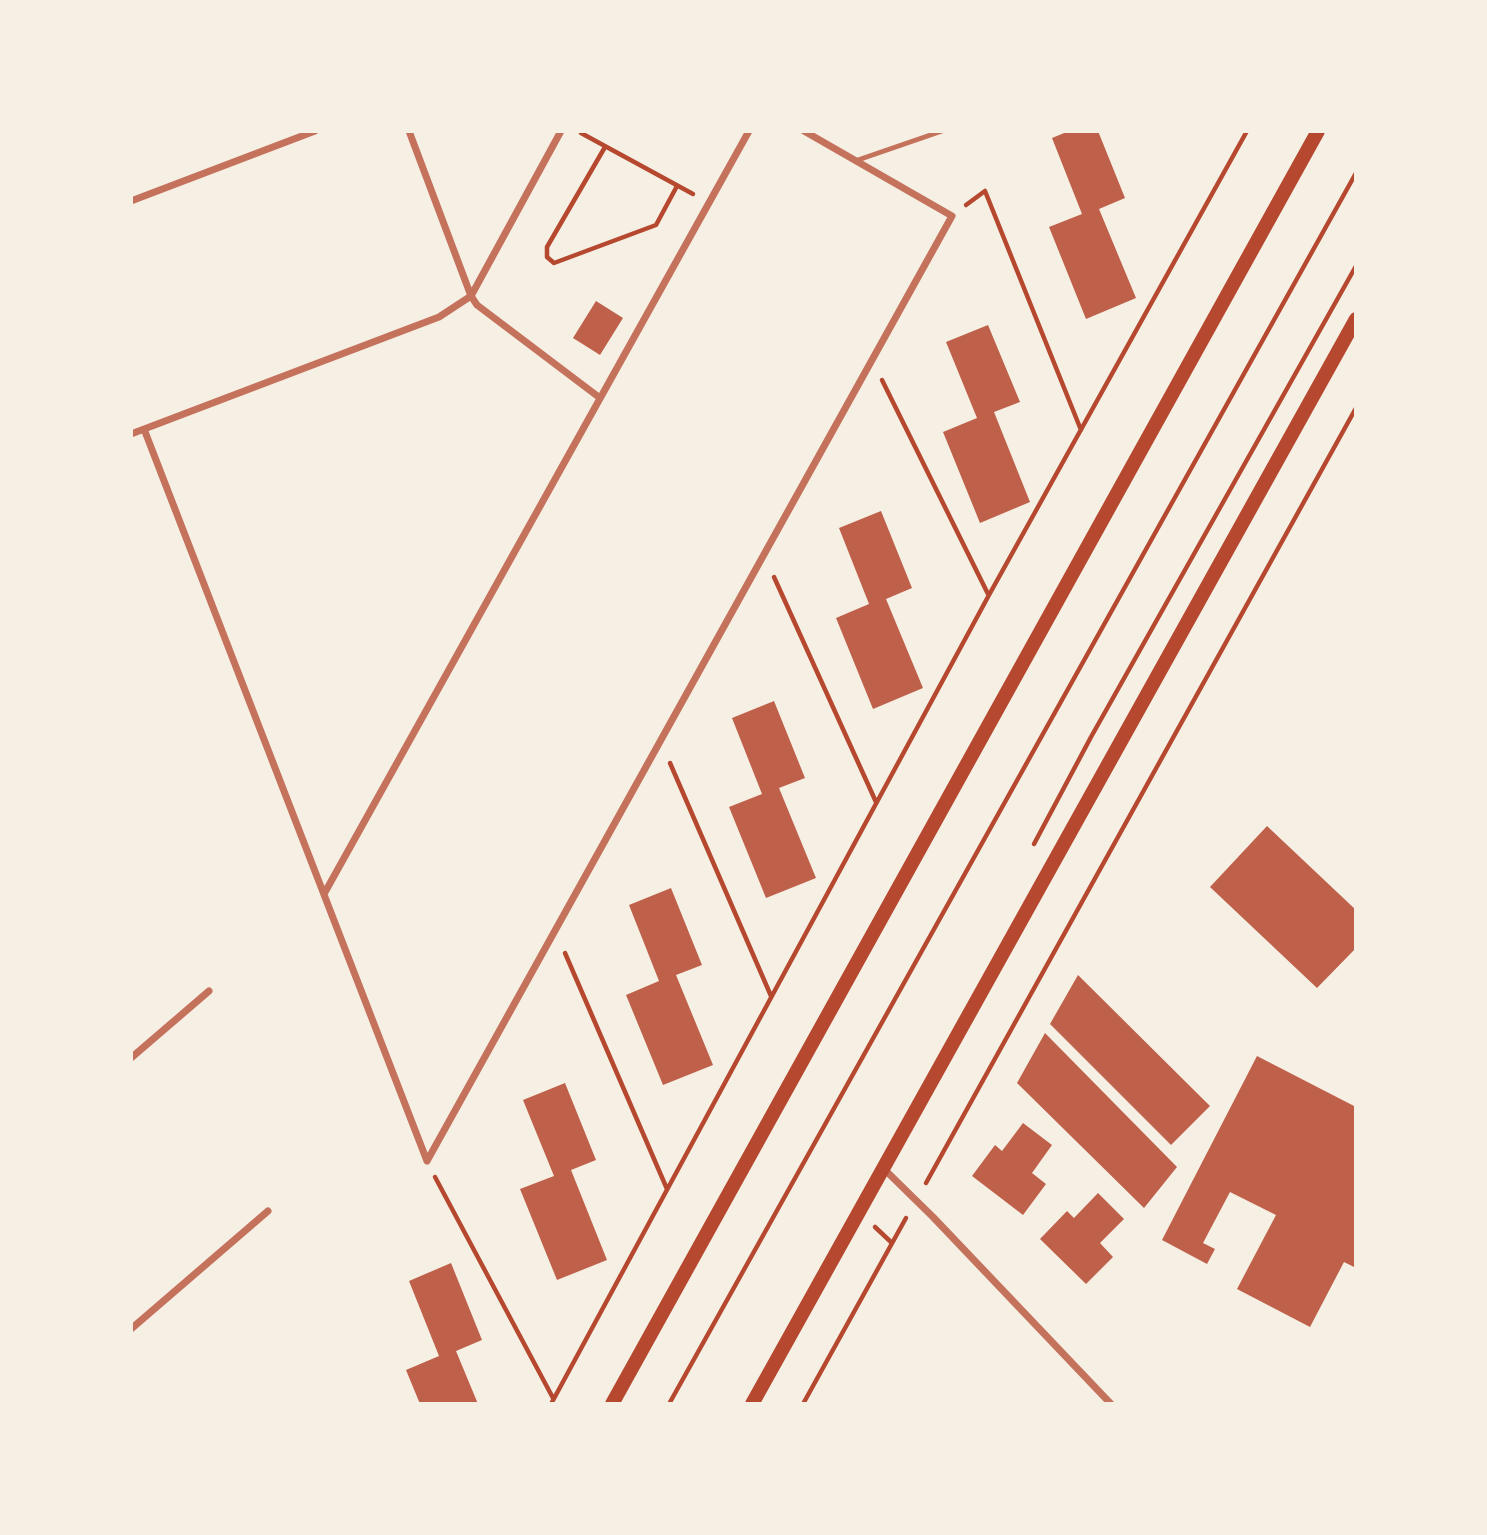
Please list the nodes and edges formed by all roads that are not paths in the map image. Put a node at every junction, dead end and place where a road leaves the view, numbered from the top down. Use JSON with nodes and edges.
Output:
{"nodes":[{"id":1,"x":315,"y":131,"type":"edge"},
{"id":2,"x":408,"y":131,"type":"edge"},
{"id":3,"x":561,"y":131,"type":"edge"},
{"id":4,"x":749,"y":131,"type":"edge"},
{"id":5,"x":804,"y":131,"type":"edge"},
{"id":6,"x":942,"y":131,"type":"edge"},
{"id":7,"x":1318,"y":131,"type":"edge"},
{"id":8,"x":855,"y":161,"type":"junction"},
{"id":9,"x":131,"y":201,"type":"edge"},
{"id":10,"x":471,"y":296,"type":"junction"},
{"id":11,"x":1356,"y":319,"type":"edge"},
{"id":12,"x":600,"y":398,"type":"junction"},
{"id":13,"x":144,"y":429,"type":"junction"},
{"id":14,"x":131,"y":434,"type":"edge"},
{"id":15,"x":324,"y":894,"type":"junction"},
{"id":16,"x":209,"y":991,"type":"dead end"},
{"id":17,"x":131,"y":1058,"type":"edge"},
{"id":18,"x":882,"y":1167,"type":"junction"},
{"id":19,"x":268,"y":1211,"type":"dead end"},
{"id":20,"x":131,"y":1329,"type":"edge"},
{"id":21,"x":612,"y":1404,"type":"edge"},
{"id":22,"x":751,"y":1404,"type":"edge"},
{"id":23,"x":1111,"y":1404,"type":"edge"}],
"edges":[{"from":1,"to":9,"type":"street"},
{"from":2,"to":10,"type":"street"},
{"from":3,"to":10,"type":"street"},
{"from":4,"to":12,"type":"street"},
{"from":5,"to":8,"type":"street"},
{"from":6,"to":8,"type":"lane"},
{"from":7,"to":21,"type":"main road"},
{"from":8,"to":15,"type":"street"},
{"from":10,"to":12,"type":"street"},
{"from":10,"to":13,"type":"street"},
{"from":11,"to":18,"type":"main road"},
{"from":12,"to":15,"type":"street"},
{"from":13,"to":14,"type":"street"},
{"from":13,"to":15,"type":"street"},
{"from":16,"to":17,"type":"street"},
{"from":18,"to":22,"type":"main road"},
{"from":18,"to":23,"type":"street"},
{"from":19,"to":20,"type":"street"}]}
